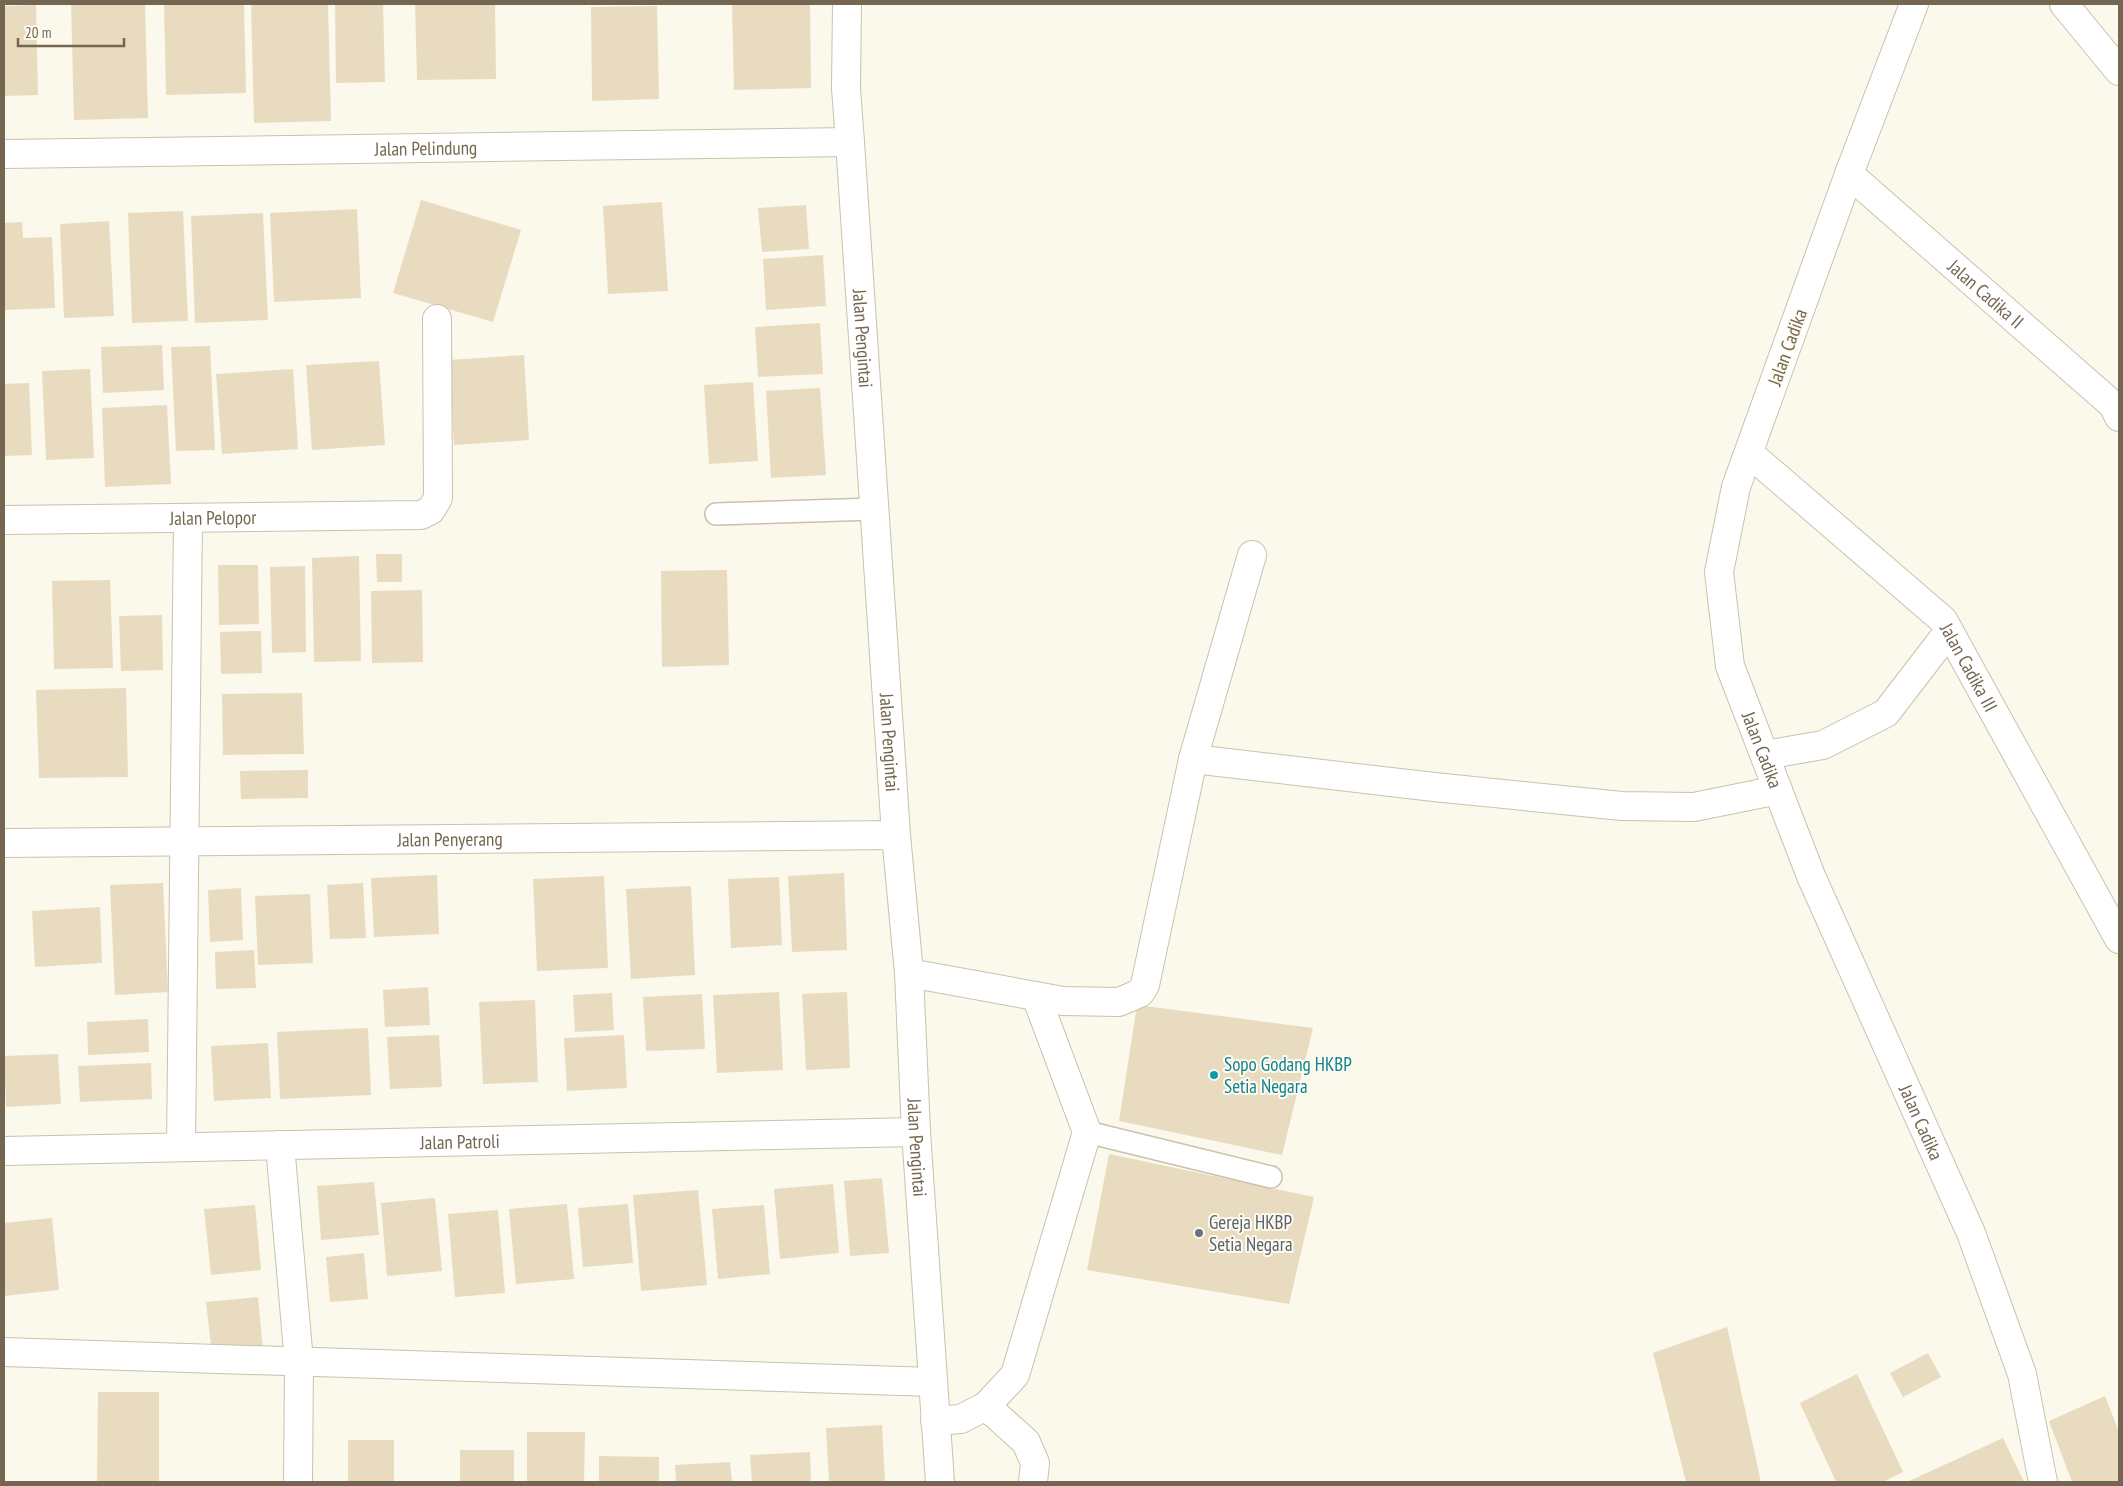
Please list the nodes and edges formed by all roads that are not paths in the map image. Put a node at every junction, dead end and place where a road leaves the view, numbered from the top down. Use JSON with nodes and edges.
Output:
{"nodes":[{"id":1,"x":847,"y":4,"type":"edge"},
{"id":2,"x":1914,"y":4,"type":"edge"},
{"id":3,"x":2064,"y":4,"type":"edge"},
{"id":4,"x":2119,"y":71,"type":"edge"},
{"id":5,"x":850,"y":142,"type":"junction"},
{"id":6,"x":4,"y":154,"type":"edge"},
{"id":7,"x":1849,"y":174,"type":"junction"},
{"id":8,"x":437,"y":319,"type":"dead end"},
{"id":9,"x":2119,"y":417,"type":"edge"},
{"id":10,"x":1749,"y":453,"type":"junction"},
{"id":11,"x":874,"y":509,"type":"junction"},
{"id":12,"x":716,"y":514,"type":"dead end"},
{"id":13,"x":188,"y":518,"type":"junction"},
{"id":14,"x":4,"y":520,"type":"edge"},
{"id":15,"x":1252,"y":556,"type":"dead end"},
{"id":16,"x":1949,"y":631,"type":"junction"},
{"id":17,"x":1765,"y":755,"type":"junction"},
{"id":18,"x":1193,"y":759,"type":"junction"},
{"id":19,"x":1778,"y":790,"type":"junction"},
{"id":20,"x":896,"y":835,"type":"junction"},
{"id":21,"x":184,"y":841,"type":"junction"},
{"id":22,"x":4,"y":843,"type":"edge"},
{"id":23,"x":2119,"y":939,"type":"edge"},
{"id":24,"x":909,"y":973,"type":"junction"},
{"id":25,"x":1036,"y":996,"type":"junction"},
{"id":26,"x":916,"y":1132,"type":"junction"},
{"id":27,"x":1087,"y":1132,"type":"junction"},
{"id":28,"x":280,"y":1145,"type":"junction"},
{"id":29,"x":181,"y":1147,"type":"junction"},
{"id":30,"x":4,"y":1150,"type":"edge"},
{"id":31,"x":1271,"y":1177,"type":"dead end"},
{"id":32,"x":4,"y":1352,"type":"edge"},
{"id":33,"x":299,"y":1362,"type":"junction"},
{"id":34,"x":933,"y":1382,"type":"junction"},
{"id":35,"x":986,"y":1406,"type":"junction"},
{"id":36,"x":935,"y":1421,"type":"junction"},
{"id":37,"x":298,"y":1482,"type":"edge"},
{"id":38,"x":940,"y":1482,"type":"edge"},
{"id":39,"x":1033,"y":1482,"type":"edge"},
{"id":40,"x":2043,"y":1482,"type":"edge"}],
"edges":[{"from":1,"to":5,"type":"street","name":"Jalan Pengintai"},
{"from":2,"to":7,"type":"street","name":"Jalan Cadika"},
{"from":3,"to":4,"type":"street"},
{"from":5,"to":6,"type":"street","name":"Jalan Pelindung"},
{"from":5,"to":11,"type":"street","name":"Jalan Pengintai"},
{"from":7,"to":9,"type":"street","name":"Jalan Cadika II"},
{"from":7,"to":10,"type":"street","name":"Jalan Cadika"},
{"from":8,"to":13,"type":"street","name":"Jalan Pelopor"},
{"from":10,"to":16,"type":"street","name":"Jalan Cadika III"},
{"from":10,"to":17,"type":"street","name":"Jalan Cadika"},
{"from":11,"to":12,"type":"lane"},
{"from":11,"to":20,"type":"street","name":"Jalan Pengintai"},
{"from":13,"to":14,"type":"street","name":"Jalan Pelopor"},
{"from":13,"to":21,"type":"street"},
{"from":15,"to":18,"type":"street"},
{"from":16,"to":17,"type":"street"},
{"from":16,"to":23,"type":"street","name":"Jalan Cadika III"},
{"from":17,"to":19,"type":"street","name":"Jalan Cadika"},
{"from":18,"to":19,"type":"street"},
{"from":18,"to":25,"type":"street"},
{"from":19,"to":40,"type":"street","name":"Jalan Cadika"},
{"from":20,"to":21,"type":"street","name":"Jalan Penyerang"},
{"from":20,"to":24,"type":"street","name":"Jalan Pengintai"},
{"from":21,"to":22,"type":"street","name":"Jalan Penyerang"},
{"from":21,"to":29,"type":"street"},
{"from":24,"to":25,"type":"street"},
{"from":24,"to":26,"type":"street","name":"Jalan Pengintai"},
{"from":25,"to":27,"type":"street"},
{"from":26,"to":28,"type":"street","name":"Jalan Patroli"},
{"from":26,"to":34,"type":"street","name":"Jalan Pengintai"},
{"from":27,"to":31,"type":"lane"},
{"from":27,"to":35,"type":"street"},
{"from":28,"to":29,"type":"street","name":"Jalan Patroli"},
{"from":28,"to":33,"type":"street"},
{"from":29,"to":30,"type":"street","name":"Jalan Patroli"},
{"from":32,"to":33,"type":"street"},
{"from":33,"to":34,"type":"street"},
{"from":33,"to":37,"type":"street"},
{"from":34,"to":36,"type":"street","name":"Jalan Pengintai"},
{"from":35,"to":36,"type":"street"},
{"from":35,"to":39,"type":"street"},
{"from":36,"to":38,"type":"street","name":"Jalan Pengintai"}]}
